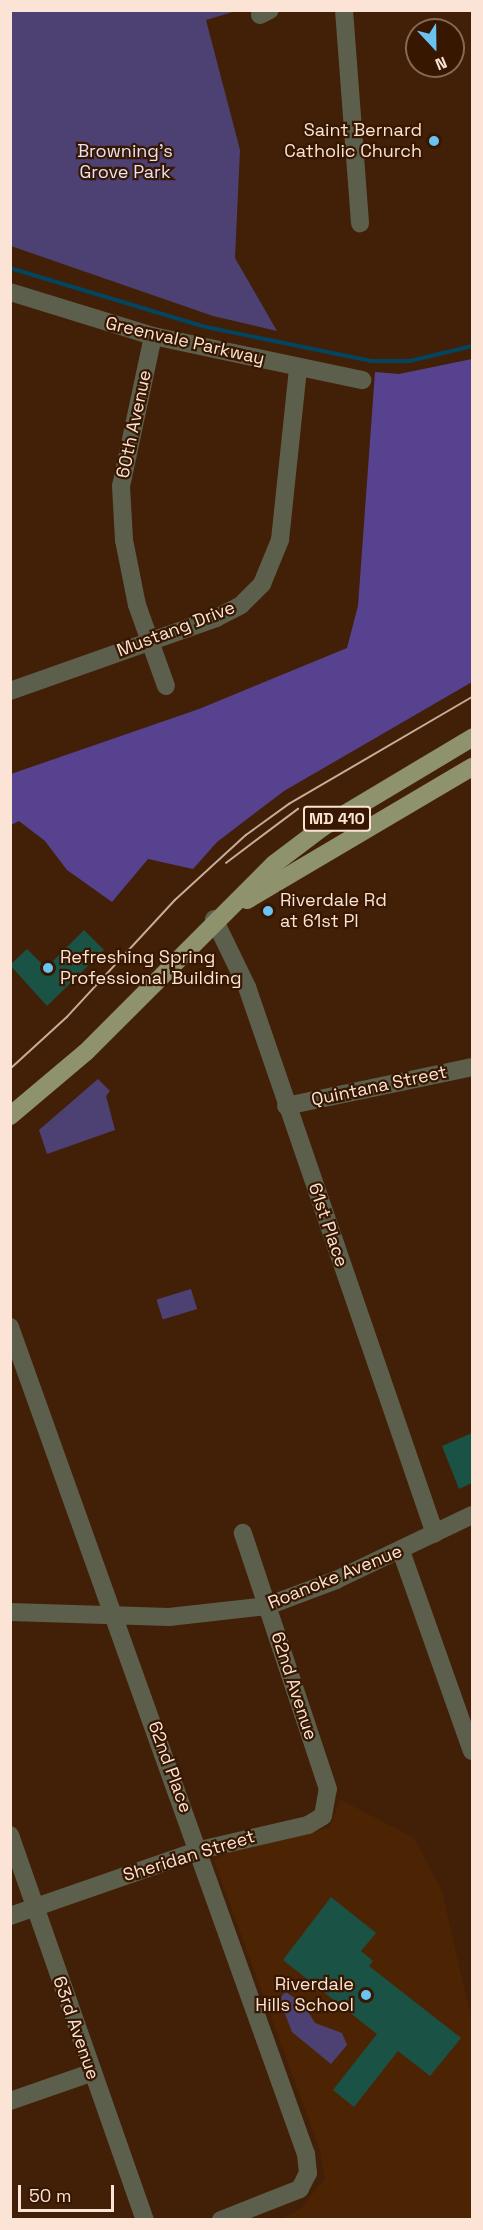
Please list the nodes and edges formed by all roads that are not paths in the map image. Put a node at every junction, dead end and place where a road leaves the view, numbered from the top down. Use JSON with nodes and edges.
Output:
{"nodes":[{"id":1,"x":344,"y":10,"type":"edge"},
{"id":2,"x":360,"y":223,"type":"dead end"},
{"id":3,"x":10,"y":292,"type":"edge"},
{"id":4,"x":153,"y":336,"type":"junction"},
{"id":5,"x":298,"y":368,"type":"junction"},
{"id":6,"x":362,"y":380,"type":"dead end"},
{"id":7,"x":148,"y":640,"type":"junction"},
{"id":8,"x":166,"y":686,"type":"dead end"},
{"id":9,"x":11,"y":690,"type":"edge"},
{"id":10,"x":472,"y":738,"type":"edge"},
{"id":11,"x":472,"y":767,"type":"edge"},
{"id":12,"x":214,"y":919,"type":"junction"},
{"id":13,"x":472,"y":1066,"type":"edge"},
{"id":14,"x":286,"y":1106,"type":"junction"},
{"id":15,"x":10,"y":1116,"type":"edge"},
{"id":16,"x":10,"y":1327,"type":"edge"},
{"id":17,"x":472,"y":1515,"type":"edge"},
{"id":18,"x":243,"y":1533,"type":"dead end"},
{"id":19,"x":435,"y":1534,"type":"junction"},
{"id":20,"x":401,"y":1551,"type":"junction"},
{"id":21,"x":267,"y":1606,"type":"junction"},
{"id":22,"x":10,"y":1612,"type":"edge"},
{"id":23,"x":114,"y":1615,"type":"junction"},
{"id":24,"x":472,"y":1751,"type":"edge"},
{"id":25,"x":322,"y":1771,"type":"joint"},
{"id":26,"x":10,"y":1835,"type":"edge"},
{"id":27,"x":200,"y":1850,"type":"junction"},
{"id":28,"x":35,"y":1908,"type":"junction"},
{"id":29,"x":10,"y":1916,"type":"edge"},
{"id":30,"x":91,"y":2073,"type":"junction"},
{"id":31,"x":10,"y":2101,"type":"edge"},
{"id":32,"x":145,"y":2220,"type":"edge"},
{"id":33,"x":221,"y":2220,"type":"edge"}],
"edges":[{"from":1,"to":2,"type":"street"},
{"from":3,"to":4,"type":"street","name":"Greenvale Parkway"},
{"from":4,"to":5,"type":"street","name":"Greenvale Parkway"},
{"from":4,"to":7,"type":"street","name":"60th Avenue"},
{"from":5,"to":6,"type":"street","name":"Greenvale Parkway"},
{"from":5,"to":7,"type":"street","name":"Mustang Drive"},
{"from":7,"to":8,"type":"street","name":"60th Avenue"},
{"from":7,"to":9,"type":"street","name":"Mustang Drive"},
{"from":10,"to":12,"type":"main road","number":"MD 410"},
{"from":11,"to":12,"type":"main road","number":"MD 410"},
{"from":12,"to":14,"type":"street","name":"61st Place"},
{"from":12,"to":15,"type":"main road","number":"MD 410"},
{"from":13,"to":14,"type":"street","name":"Quintana Street"},
{"from":14,"to":19,"type":"street","name":"61st Place"},
{"from":16,"to":23,"type":"street","name":"62nd Place"},
{"from":17,"to":19,"type":"street","name":"Roanoke Avenue"},
{"from":18,"to":21,"type":"street","name":"62nd Avenue"},
{"from":19,"to":20,"type":"street","name":"Roanoke Avenue"},
{"from":20,"to":21,"type":"street","name":"Roanoke Avenue"},
{"from":20,"to":24,"type":"street"},
{"from":21,"to":23,"type":"street","name":"Roanoke Avenue"},
{"from":21,"to":25,"type":"street","name":"62nd Avenue"},
{"from":22,"to":23,"type":"street","name":"Roanoke Avenue"},
{"from":23,"to":27,"type":"street","name":"62nd Place"},
{"from":25,"to":27,"type":"street","name":"Sheridan Street"},
{"from":26,"to":28,"type":"street","name":"63rd Avenue"},
{"from":27,"to":28,"type":"street","name":"Sheridan Street"},
{"from":27,"to":33,"type":"street","name":"62nd Place"},
{"from":28,"to":29,"type":"street","name":"Sheridan Street"},
{"from":28,"to":30,"type":"street","name":"63rd Avenue"},
{"from":30,"to":31,"type":"street"},
{"from":30,"to":32,"type":"street","name":"63rd Avenue"}]}
